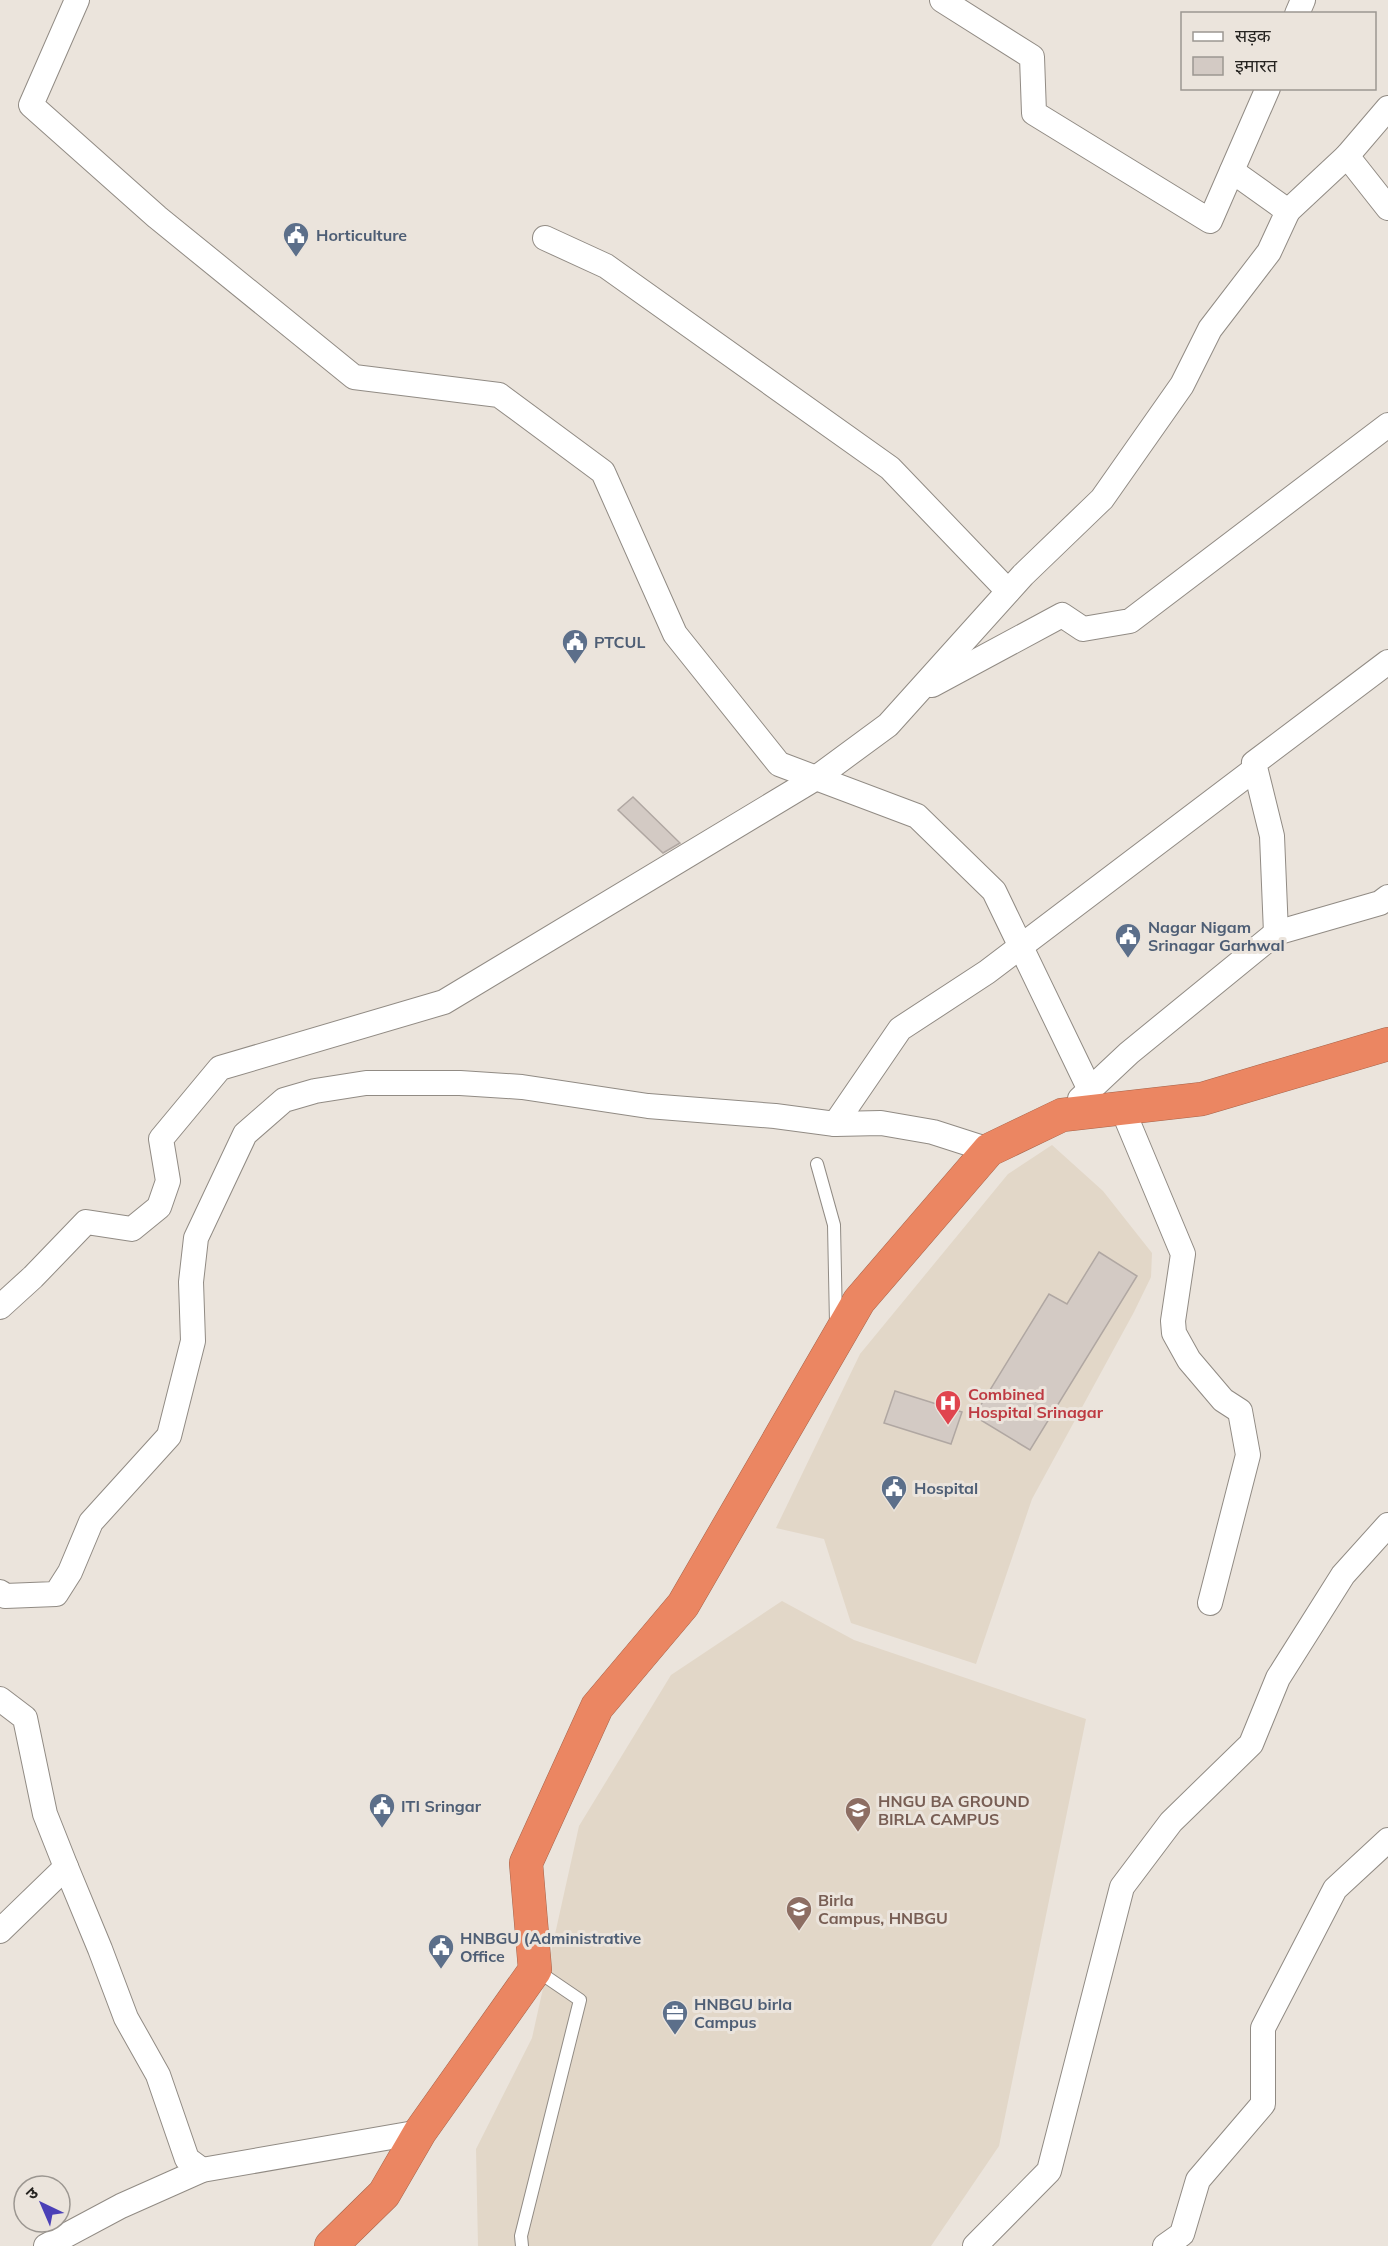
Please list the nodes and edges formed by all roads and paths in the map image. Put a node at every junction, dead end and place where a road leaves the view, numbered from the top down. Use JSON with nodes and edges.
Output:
{"nodes":[{"id":1,"x":77,"y":0,"type":"edge"},
{"id":2,"x":942,"y":0,"type":"edge"},
{"id":3,"x":1267,"y":90,"type":"edge"},
{"id":4,"x":1388,"y":108,"type":"edge"},
{"id":5,"x":1347,"y":156,"type":"junction"},
{"id":6,"x":1232,"y":171,"type":"junction"},
{"id":7,"x":1388,"y":208,"type":"edge"},
{"id":8,"x":1288,"y":211,"type":"junction"},
{"id":9,"x":544,"y":238,"type":"dead end"},
{"id":10,"x":1388,"y":425,"type":"edge"},
{"id":11,"x":1008,"y":591,"type":"junction"},
{"id":12,"x":1388,"y":662,"type":"edge"},
{"id":13,"x":916,"y":694,"type":"junction"},
{"id":14,"x":1255,"y":769,"type":"junction"},
{"id":15,"x":816,"y":778,"type":"junction"},
{"id":16,"x":1388,"y":897,"type":"edge"},
{"id":17,"x":1276,"y":933,"type":"junction"},
{"id":18,"x":1021,"y":946,"type":"junction"},
{"id":19,"x":1388,"y":1044,"type":"edge"},
{"id":20,"x":1090,"y":1089,"type":"junction"},
{"id":21,"x":1122,"y":1108,"type":"junction"},
{"id":22,"x":1062,"y":1115,"type":"junction"},
{"id":23,"x":835,"y":1124,"type":"junction"},
{"id":24,"x":989,"y":1150,"type":"junction"},
{"id":25,"x":817,"y":1164,"type":"dead end"},
{"id":26,"x":0,"y":1307,"type":"edge"},
{"id":27,"x":836,"y":1341,"type":"junction"},
{"id":28,"x":1388,"y":1525,"type":"edge"},
{"id":29,"x":0,"y":1592,"type":"edge"},
{"id":30,"x":1210,"y":1603,"type":"dead end"},
{"id":31,"x":0,"y":1699,"type":"edge"},
{"id":32,"x":1388,"y":1840,"type":"edge"},
{"id":33,"x":66,"y":1867,"type":"junction"},
{"id":34,"x":0,"y":1931,"type":"edge"},
{"id":35,"x":535,"y":1970,"type":"junction"},
{"id":36,"x":420,"y":2132,"type":"junction"},
{"id":37,"x":202,"y":2170,"type":"junction"},
{"id":38,"x":46,"y":2246,"type":"edge"},
{"id":39,"x":331,"y":2246,"type":"edge"},
{"id":40,"x":522,"y":2246,"type":"edge"},
{"id":41,"x":975,"y":2246,"type":"edge"},
{"id":42,"x":1165,"y":2246,"type":"edge"}],
"edges":[{"from":1,"to":15,"type":"street"},
{"from":2,"to":6,"type":"street"},
{"from":3,"to":6,"type":"street"},
{"from":4,"to":5,"type":"street"},
{"from":5,"to":7,"type":"street"},
{"from":5,"to":8,"type":"street"},
{"from":6,"to":8,"type":"street"},
{"from":8,"to":11,"type":"street"},
{"from":9,"to":11,"type":"street"},
{"from":10,"to":13,"type":"street"},
{"from":11,"to":13,"type":"street"},
{"from":12,"to":14,"type":"street"},
{"from":13,"to":15,"type":"street"},
{"from":14,"to":17,"type":"street"},
{"from":14,"to":18,"type":"street"},
{"from":15,"to":18,"type":"street"},
{"from":15,"to":26,"type":"street"},
{"from":16,"to":17,"type":"street"},
{"from":17,"to":20,"type":"street"},
{"from":18,"to":20,"type":"street"},
{"from":18,"to":23,"type":"street"},
{"from":19,"to":21,"type":"highway"},
{"from":20,"to":22,"type":"street"},
{"from":21,"to":22,"type":"highway"},
{"from":21,"to":30,"type":"street"},
{"from":22,"to":24,"type":"highway"},
{"from":23,"to":24,"type":"street"},
{"from":23,"to":29,"type":"street"},
{"from":24,"to":27,"type":"highway"},
{"from":25,"to":27,"type":"lane"},
{"from":27,"to":35,"type":"highway"},
{"from":28,"to":41,"type":"street"},
{"from":31,"to":33,"type":"street"},
{"from":32,"to":42,"type":"street"},
{"from":33,"to":34,"type":"street"},
{"from":33,"to":37,"type":"street"},
{"from":35,"to":36,"type":"highway"},
{"from":35,"to":40,"type":"lane"},
{"from":36,"to":37,"type":"street"},
{"from":36,"to":39,"type":"highway"},
{"from":37,"to":38,"type":"street"}]}
